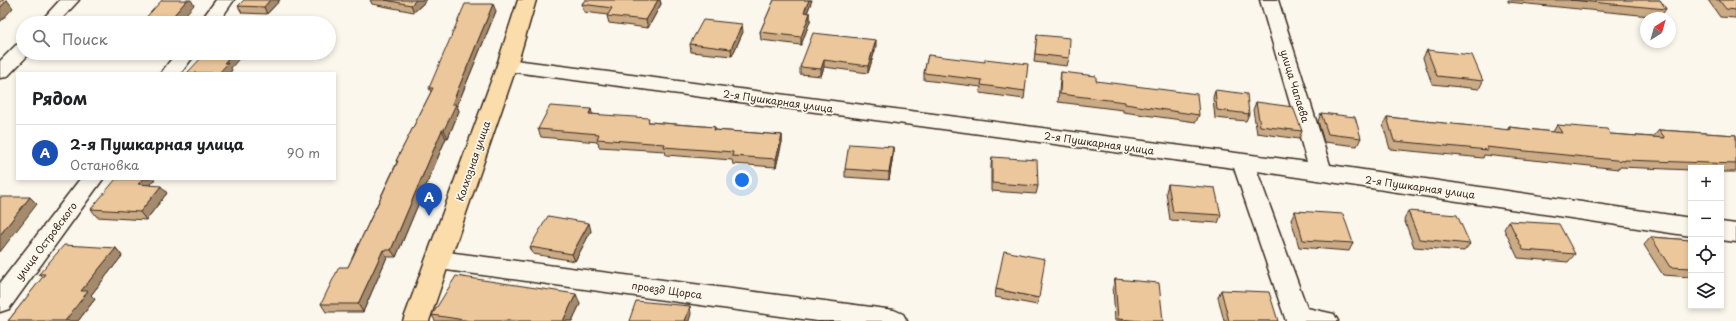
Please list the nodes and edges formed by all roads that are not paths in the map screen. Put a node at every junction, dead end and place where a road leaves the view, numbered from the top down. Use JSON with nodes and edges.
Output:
{"nodes":[{"id":1,"x":70,"y":0,"type":"edge"},
{"id":2,"x":225,"y":0,"type":"edge"},
{"id":3,"x":527,"y":0,"type":"edge"},
{"id":4,"x":1269,"y":0,"type":"edge"},
{"id":5,"x":55,"y":16,"type":"edge"},
{"id":6,"x":213,"y":16,"type":"edge"},
{"id":7,"x":16,"y":55,"type":"edge"},
{"id":8,"x":181,"y":60,"type":"edge"},
{"id":9,"x":507,"y":65,"type":"junction"},
{"id":10,"x":0,"y":72,"type":"edge"},
{"id":11,"x":172,"y":72,"type":"edge"},
{"id":12,"x":1243,"y":162,"type":"junction"},
{"id":13,"x":1321,"y":172,"type":"junction"},
{"id":14,"x":91,"y":180,"type":"edge"},
{"id":15,"x":1688,"y":226,"type":"edge"},
{"id":16,"x":1724,"y":231,"type":"edge"},
{"id":17,"x":1736,"y":233,"type":"edge"},
{"id":18,"x":439,"y":260,"type":"junction"},
{"id":19,"x":0,"y":302,"type":"edge"},
{"id":20,"x":1299,"y":319,"type":"edge"},
{"id":21,"x":416,"y":321,"type":"edge"},
{"id":22,"x":894,"y":321,"type":"edge"},
{"id":23,"x":1325,"y":321,"type":"edge"}],
"edges":[{"from":1,"to":5,"type":"street"},
{"from":2,"to":6,"type":"street"},
{"from":3,"to":9,"type":"main road","name":"Колхозная улица"},
{"from":4,"to":13,"type":"street","name":"улица Чапаева"},
{"from":7,"to":10,"type":"street"},
{"from":8,"to":11,"type":"street"},
{"from":9,"to":12,"type":"street","name":"2-я Пушкарная улица"},
{"from":9,"to":18,"type":"main road","name":"Колхозная улица"},
{"from":12,"to":13,"type":"street","name":"2-я Пушкарная улица"},
{"from":12,"to":20,"type":"street"},
{"from":13,"to":15,"type":"street","name":"2-я Пушкарная улица"},
{"from":14,"to":19,"type":"street","name":"улица Островского"},
{"from":16,"to":17,"type":"street"},
{"from":18,"to":21,"type":"main road","name":"Колхозная улица"},
{"from":18,"to":22,"type":"street","name":"проезд Щорса"},
{"from":20,"to":23,"type":"street"}]}
